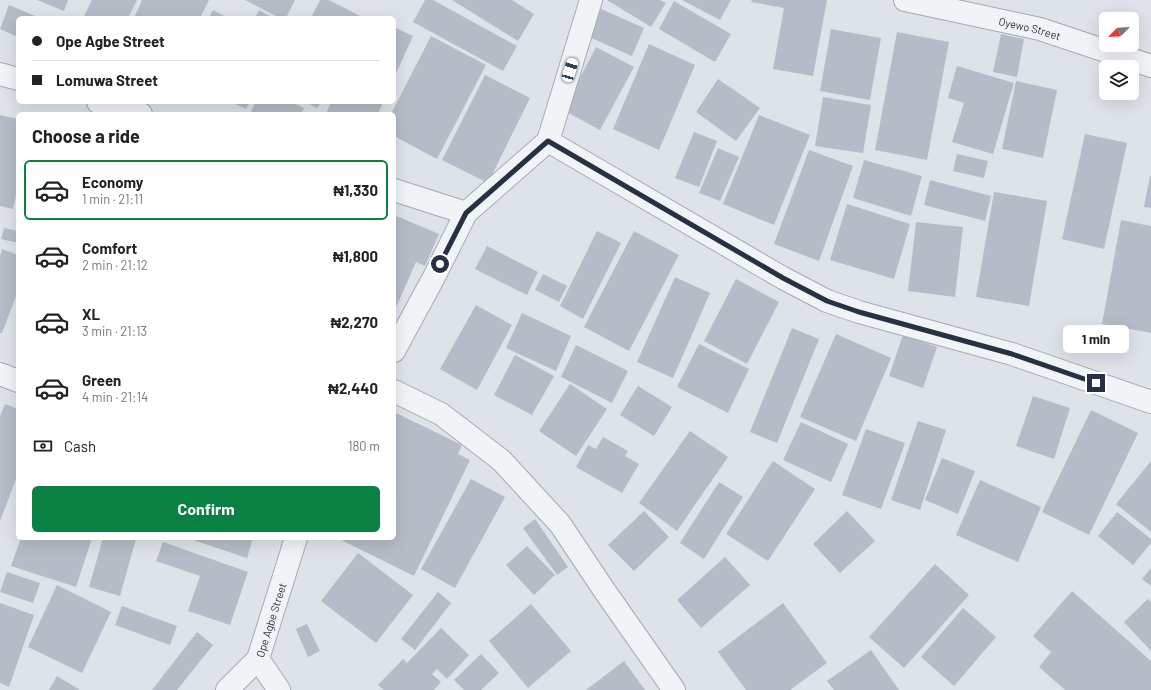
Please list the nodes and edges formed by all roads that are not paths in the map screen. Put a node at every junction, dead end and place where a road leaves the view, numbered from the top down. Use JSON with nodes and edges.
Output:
{"nodes":[{"id":1,"x":591,"y":0,"type":"edge"},
{"id":2,"x":908,"y":0,"type":"edge"},
{"id":3,"x":1151,"y":66,"type":"edge"},
{"id":4,"x":0,"y":74,"type":"edge"},
{"id":5,"x":16,"y":78,"type":"edge"},
{"id":6,"x":105,"y":104,"type":"edge"},
{"id":7,"x":134,"y":112,"type":"edge"},
{"id":8,"x":548,"y":141,"type":"junction"},
{"id":9,"x":396,"y":191,"type":"edge"},
{"id":10,"x":466,"y":213,"type":"junction"},
{"id":11,"x":396,"y":347,"type":"edge"},
{"id":12,"x":0,"y":374,"type":"edge"},
{"id":13,"x":16,"y":380,"type":"edge"},
{"id":14,"x":396,"y":392,"type":"edge"},
{"id":15,"x":1151,"y":402,"type":"edge"},
{"id":16,"x":295,"y":540,"type":"edge"},
{"id":17,"x":258,"y":659,"type":"junction"},
{"id":18,"x":227,"y":690,"type":"edge"},
{"id":19,"x":279,"y":690,"type":"edge"},
{"id":20,"x":674,"y":690,"type":"edge"}],
"edges":[{"from":1,"to":8,"type":"street"},
{"from":2,"to":3,"type":"street","name":"Oyewo Street"},
{"from":4,"to":5,"type":"street"},
{"from":6,"to":7,"type":"street"},
{"from":8,"to":10,"type":"street"},
{"from":8,"to":15,"type":"street"},
{"from":9,"to":10,"type":"street"},
{"from":10,"to":11,"type":"street"},
{"from":12,"to":13,"type":"street"},
{"from":14,"to":20,"type":"street"},
{"from":16,"to":17,"type":"street","name":"Ope Agbe Street"},
{"from":17,"to":18,"type":"street","name":"Ope Agbe Street"},
{"from":17,"to":19,"type":"street"}]}
